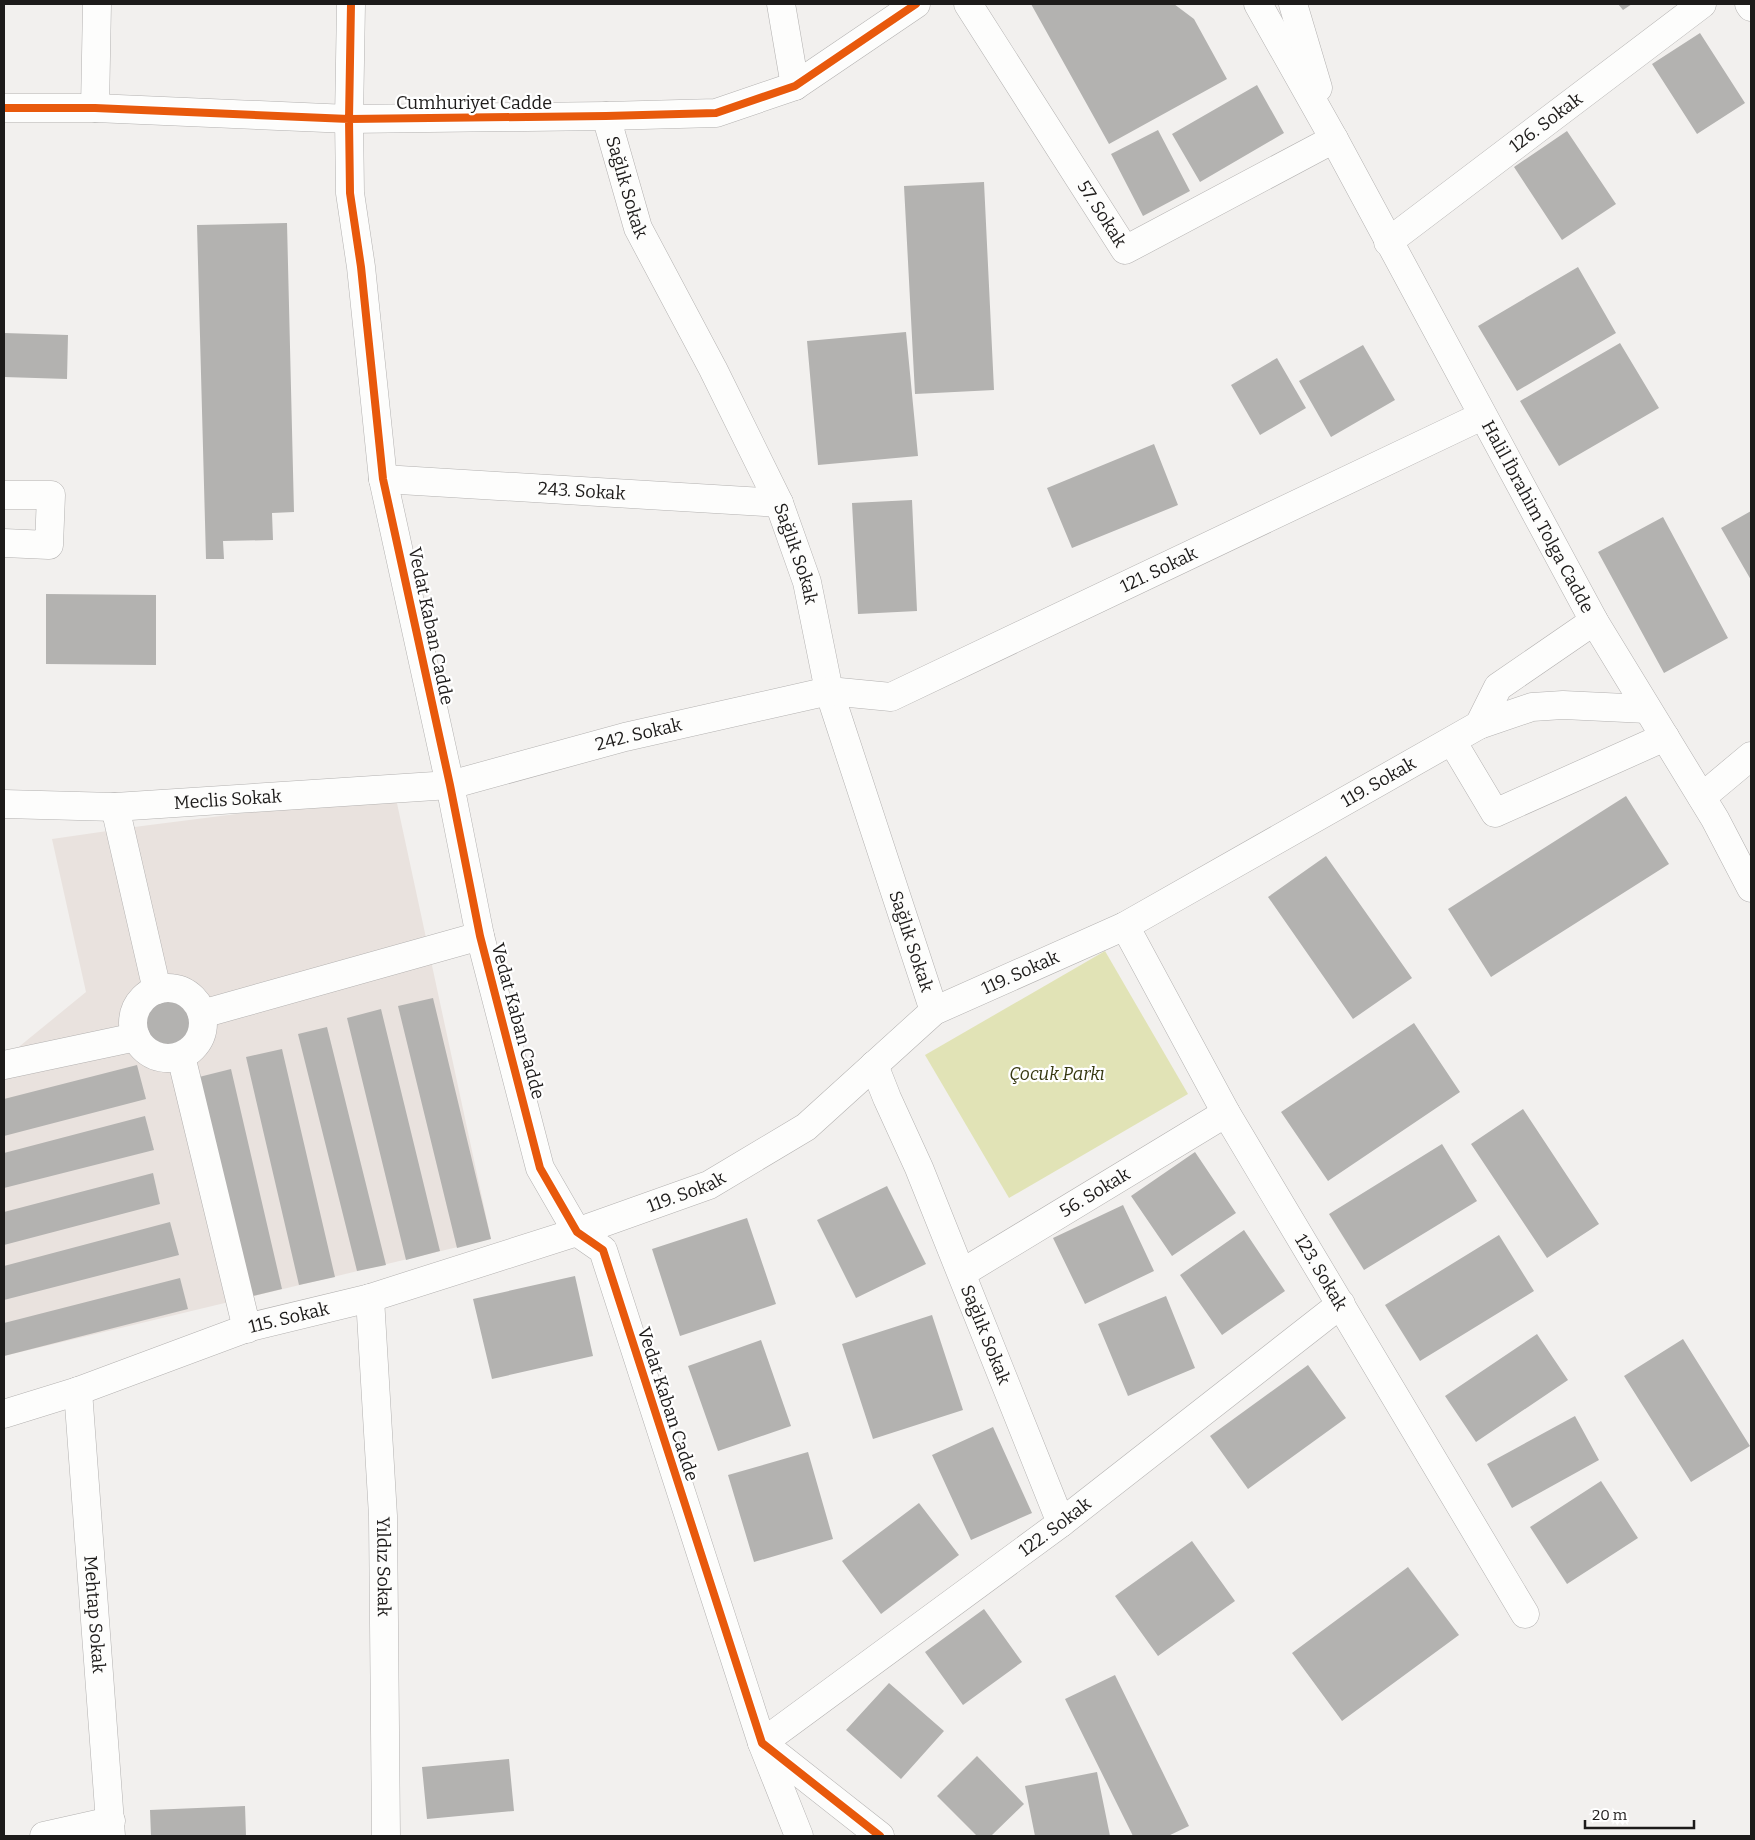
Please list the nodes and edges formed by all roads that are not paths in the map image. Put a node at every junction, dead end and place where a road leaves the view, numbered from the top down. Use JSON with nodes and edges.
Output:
{"nodes":[{"id":1,"x":97,"y":4,"type":"edge"},
{"id":2,"x":351,"y":4,"type":"edge"},
{"id":3,"x":782,"y":4,"type":"edge"},
{"id":4,"x":916,"y":4,"type":"edge"},
{"id":5,"x":968,"y":4,"type":"edge"},
{"id":6,"x":1239,"y":4,"type":"edge"},
{"id":7,"x":1258,"y":4,"type":"edge"},
{"id":8,"x":1293,"y":4,"type":"edge"},
{"id":9,"x":1702,"y":4,"type":"edge"},
{"id":10,"x":1749,"y":4,"type":"edge"},
{"id":11,"x":1751,"y":7,"type":"edge"},
{"id":12,"x":795,"y":86,"type":"junction"},
{"id":13,"x":4,"y":108,"type":"edge"},
{"id":14,"x":95,"y":108,"type":"junction"},
{"id":15,"x":606,"y":116,"type":"junction"},
{"id":16,"x":349,"y":118,"type":"junction"},
{"id":17,"x":1334,"y":140,"type":"junction"},
{"id":18,"x":1388,"y":242,"type":"junction"},
{"id":19,"x":1482,"y":416,"type":"junction"},
{"id":20,"x":383,"y":479,"type":"junction"},
{"id":21,"x":4,"y":495,"type":"edge"},
{"id":22,"x":778,"y":503,"type":"junction"},
{"id":23,"x":4,"y":544,"type":"edge"},
{"id":24,"x":1594,"y":620,"type":"junction"},
{"id":25,"x":829,"y":691,"type":"junction"},
{"id":26,"x":1647,"y":709,"type":"junction"},
{"id":27,"x":1479,"y":725,"type":"junction"},
{"id":28,"x":1665,"y":737,"type":"junction"},
{"id":29,"x":1452,"y":741,"type":"junction"},
{"id":30,"x":1751,"y":756,"type":"edge"},
{"id":31,"x":450,"y":785,"type":"junction"},
{"id":32,"x":1702,"y":798,"type":"junction"},
{"id":33,"x":4,"y":804,"type":"edge"},
{"id":34,"x":115,"y":807,"type":"junction"},
{"id":35,"x":1751,"y":888,"type":"edge"},
{"id":36,"x":1125,"y":926,"type":"junction"},
{"id":37,"x":480,"y":936,"type":"junction"},
{"id":38,"x":157,"y":990,"type":"junction"},
{"id":39,"x":934,"y":1011,"type":"junction"},
{"id":40,"x":202,"y":1014,"type":"junction"},
{"id":41,"x":136,"y":1037,"type":"junction"},
{"id":42,"x":181,"y":1056,"type":"junction"},
{"id":43,"x":4,"y":1065,"type":"edge"},
{"id":44,"x":874,"y":1065,"type":"junction"},
{"id":45,"x":1226,"y":1113,"type":"junction"},
{"id":46,"x":577,"y":1232,"type":"junction"},
{"id":47,"x":962,"y":1273,"type":"junction"},
{"id":48,"x":370,"y":1298,"type":"junction"},
{"id":49,"x":1341,"y":1304,"type":"junction"},
{"id":50,"x":247,"y":1329,"type":"junction"},
{"id":51,"x":78,"y":1391,"type":"junction"},
{"id":52,"x":4,"y":1414,"type":"edge"},
{"id":53,"x":1061,"y":1523,"type":"junction"},
{"id":54,"x":1524,"y":1614,"type":"dead end"},
{"id":55,"x":762,"y":1744,"type":"junction"},
{"id":56,"x":111,"y":1829,"type":"edge"},
{"id":57,"x":44,"y":1836,"type":"edge"},
{"id":58,"x":386,"y":1836,"type":"edge"},
{"id":59,"x":799,"y":1836,"type":"edge"},
{"id":60,"x":880,"y":1836,"type":"edge"}],
"edges":[{"from":1,"to":14,"type":"street"},
{"from":2,"to":16,"type":"street","name":"Vedat Kaban Cadde"},
{"from":3,"to":12,"type":"street"},
{"from":4,"to":12,"type":"street","name":"Cumhuriyet Cadde"},
{"from":5,"to":17,"type":"street","name":"57. Sokak"},
{"from":6,"to":17,"type":"street"},
{"from":7,"to":17,"type":"street"},
{"from":8,"to":17,"type":"street"},
{"from":9,"to":18,"type":"street","name":"126. Sokak"},
{"from":10,"to":11,"type":"street"},
{"from":12,"to":15,"type":"street","name":"Cumhuriyet Cadde"},
{"from":13,"to":14,"type":"street","name":"Cumhuriyet Cadde"},
{"from":14,"to":16,"type":"street","name":"Cumhuriyet Cadde"},
{"from":15,"to":16,"type":"street","name":"Cumhuriyet Cadde"},
{"from":15,"to":22,"type":"street","name":"Sağlık Sokak"},
{"from":16,"to":20,"type":"street","name":"Vedat Kaban Cadde"},
{"from":17,"to":18,"type":"street","name":"Halil İbrahim Tolga Cadde"},
{"from":18,"to":19,"type":"street","name":"Halil İbrahim Tolga Cadde"},
{"from":19,"to":24,"type":"street","name":"Halil İbrahim Tolga Cadde"},
{"from":19,"to":25,"type":"street","name":"121. Sokak"},
{"from":20,"to":22,"type":"street","name":"243. Sokak"},
{"from":20,"to":31,"type":"street","name":"Vedat Kaban Cadde"},
{"from":21,"to":23,"type":"street"},
{"from":22,"to":25,"type":"street","name":"Sağlık Sokak"},
{"from":24,"to":26,"type":"street","name":"Halil İbrahim Tolga Cadde"},
{"from":24,"to":27,"type":"street"},
{"from":25,"to":31,"type":"street","name":"242. Sokak"},
{"from":25,"to":39,"type":"street","name":"Sağlık Sokak"},
{"from":26,"to":27,"type":"street","name":"119. Sokak"},
{"from":26,"to":28,"type":"street","name":"Halil İbrahim Tolga Cadde"},
{"from":27,"to":29,"type":"street","name":"119. Sokak"},
{"from":28,"to":29,"type":"street"},
{"from":28,"to":32,"type":"street","name":"Halil İbrahim Tolga Cadde"},
{"from":29,"to":36,"type":"street","name":"119. Sokak"},
{"from":30,"to":32,"type":"street"},
{"from":31,"to":34,"type":"street","name":"Meclis Sokak"},
{"from":31,"to":37,"type":"street","name":"Vedat Kaban Cadde"},
{"from":32,"to":35,"type":"street","name":"Halil İbrahim Tolga Cadde"},
{"from":33,"to":34,"type":"street","name":"Meclis Sokak"},
{"from":34,"to":38,"type":"street"},
{"from":36,"to":39,"type":"street","name":"119. Sokak"},
{"from":36,"to":45,"type":"street","name":"123. Sokak"},
{"from":37,"to":40,"type":"street"},
{"from":37,"to":46,"type":"street","name":"Vedat Kaban Cadde"},
{"from":38,"to":40,"type":"street"},
{"from":38,"to":41,"type":"street"},
{"from":39,"to":44,"type":"street","name":"119. Sokak"},
{"from":40,"to":42,"type":"street"},
{"from":41,"to":42,"type":"street"},
{"from":41,"to":43,"type":"street"},
{"from":42,"to":50,"type":"street"},
{"from":44,"to":46,"type":"street","name":"119. Sokak"},
{"from":44,"to":47,"type":"street","name":"Sağlık Sokak"},
{"from":45,"to":47,"type":"street","name":"56. Sokak"},
{"from":45,"to":49,"type":"street","name":"123. Sokak"},
{"from":46,"to":48,"type":"street","name":"115. Sokak"},
{"from":46,"to":55,"type":"street","name":"Vedat Kaban Cadde"},
{"from":47,"to":53,"type":"street","name":"Sağlık Sokak"},
{"from":48,"to":50,"type":"street","name":"115. Sokak"},
{"from":48,"to":58,"type":"street","name":"Yıldız Sokak"},
{"from":49,"to":53,"type":"street","name":"122. Sokak"},
{"from":49,"to":54,"type":"street","name":"123. Sokak"},
{"from":50,"to":51,"type":"street","name":"115. Sokak"},
{"from":51,"to":52,"type":"street","name":"115. Sokak"},
{"from":51,"to":56,"type":"street","name":"Mehtap Sokak"},
{"from":53,"to":55,"type":"street","name":"122. Sokak"},
{"from":55,"to":59,"type":"street","name":"Vedat Kaban Cadde"},
{"from":55,"to":60,"type":"street"},
{"from":56,"to":57,"type":"street"}]}
